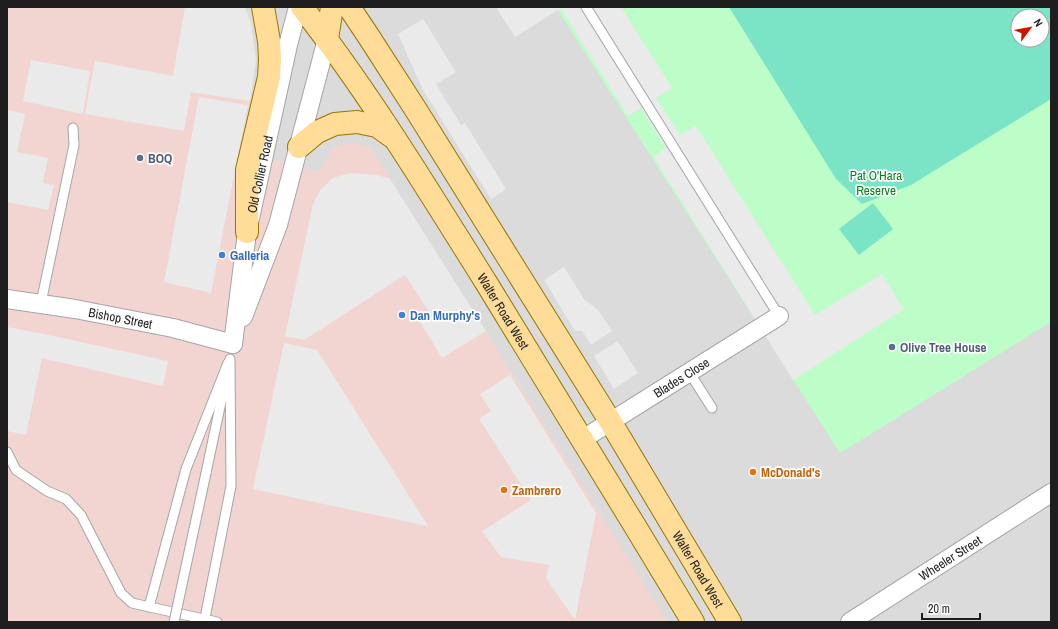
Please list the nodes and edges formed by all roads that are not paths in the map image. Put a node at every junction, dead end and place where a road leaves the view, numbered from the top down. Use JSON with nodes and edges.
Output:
{"nodes":[{"id":1,"x":264,"y":7,"type":"edge"},
{"id":2,"x":298,"y":7,"type":"edge"},
{"id":3,"x":302,"y":7,"type":"edge"},
{"id":4,"x":332,"y":7,"type":"edge"},
{"id":5,"x":349,"y":7,"type":"edge"},
{"id":6,"x":586,"y":7,"type":"edge"},
{"id":7,"x":327,"y":39,"type":"junction"},
{"id":8,"x":73,"y":128,"type":"dead end"},
{"id":9,"x":394,"y":138,"type":"junction"},
{"id":10,"x":299,"y":147,"type":"junction"},
{"id":11,"x":247,"y":232,"type":"junction"},
{"id":12,"x":7,"y":299,"type":"edge"},
{"id":13,"x":41,"y":303,"type":"junction"},
{"id":14,"x":779,"y":316,"type":"joint"},
{"id":15,"x":232,"y":352,"type":"junction"},
{"id":16,"x":689,"y":372,"type":"junction"},
{"id":17,"x":712,"y":408,"type":"dead end"},
{"id":18,"x":610,"y":421,"type":"junction"},
{"id":19,"x":583,"y":439,"type":"junction"},
{"id":20,"x":7,"y":452,"type":"edge"},
{"id":21,"x":1051,"y":493,"type":"edge"},
{"id":22,"x":149,"y":607,"type":"junction"},
{"id":23,"x":205,"y":618,"type":"junction"},
{"id":24,"x":174,"y":622,"type":"edge"},
{"id":25,"x":217,"y":622,"type":"edge"},
{"id":26,"x":693,"y":622,"type":"edge"},
{"id":27,"x":730,"y":622,"type":"edge"},
{"id":28,"x":850,"y":622,"type":"edge"}],
"edges":[{"from":1,"to":11,"type":"main road"},
{"from":2,"to":11,"type":"street","name":"Old Collier Road"},
{"from":3,"to":7,"type":"main road","name":"Walter Road West"},
{"from":4,"to":7,"type":"main road"},
{"from":5,"to":18,"type":"main road","name":"Walter Road West"},
{"from":6,"to":14,"type":"lane"},
{"from":7,"to":9,"type":"main road","name":"Walter Road West"},
{"from":7,"to":10,"type":"street","name":"Old Collier Road"},
{"from":8,"to":13,"type":"lane"},
{"from":9,"to":10,"type":"main road"},
{"from":9,"to":19,"type":"main road","name":"Walter Road West"},
{"from":10,"to":15,"type":"street","name":"Old Collier Road"},
{"from":11,"to":15,"type":"street","name":"Old Collier Road"},
{"from":12,"to":13,"type":"street","name":"Bishop Street"},
{"from":13,"to":15,"type":"street","name":"Bishop Street"},
{"from":14,"to":16,"type":"street","name":"Blades Close"},
{"from":15,"to":22,"type":"lane"},
{"from":15,"to":23,"type":"lane"},
{"from":15,"to":24,"type":"lane","name":"Old Collier Road","bridge":true},
{"from":16,"to":17,"type":"lane"},
{"from":16,"to":18,"type":"street","name":"Blades Close"},
{"from":18,"to":19,"type":"street","name":"Blades Close"},
{"from":18,"to":27,"type":"main road","name":"Walter Road West"},
{"from":19,"to":26,"type":"main road","name":"Walter Road West"},
{"from":20,"to":22,"type":"lane"},
{"from":21,"to":28,"type":"street","name":"Wheeler Street"},
{"from":22,"to":23,"type":"lane"},
{"from":23,"to":25,"type":"lane"}]}
